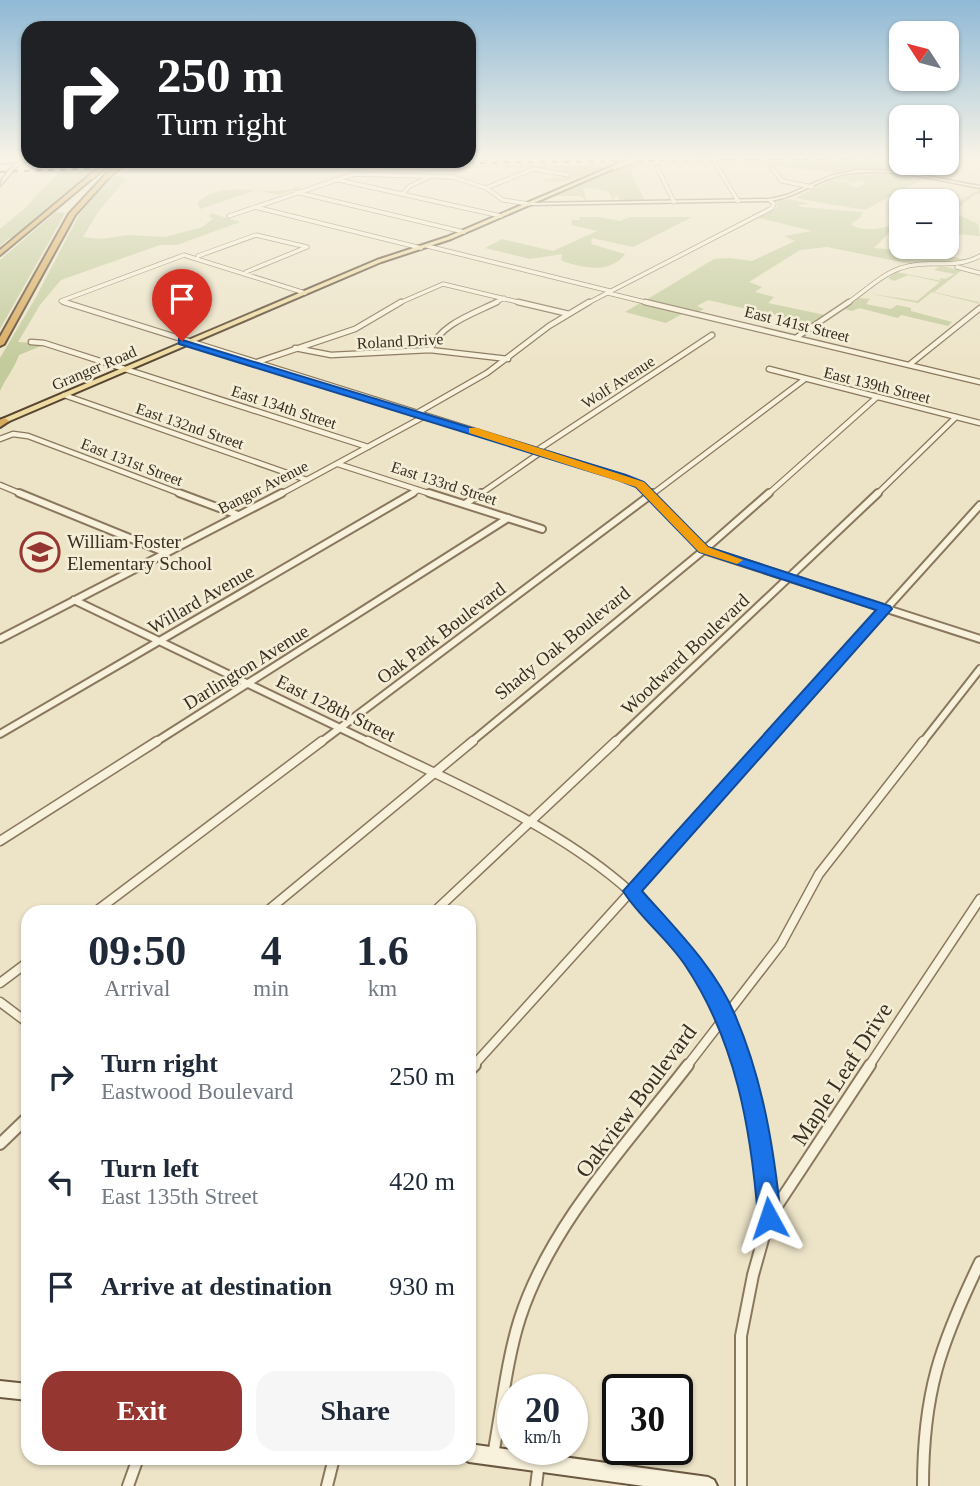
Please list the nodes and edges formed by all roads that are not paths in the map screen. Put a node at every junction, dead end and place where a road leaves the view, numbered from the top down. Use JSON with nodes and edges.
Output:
{"nodes":[{"id":1,"x":33,"y":225,"type":"edge"},
{"id":2,"x":66,"y":225,"type":"edge"},
{"id":3,"x":332,"y":225,"type":"edge"},
{"id":4,"x":436,"y":225,"type":"edge"},
{"id":5,"x":479,"y":225,"type":"edge"},
{"id":6,"x":738,"y":225,"type":"edge"},
{"id":7,"x":464,"y":232,"type":"junction"},
{"id":8,"x":424,"y":247,"type":"junction"},
{"id":9,"x":0,"y":253,"type":"edge"},
{"id":10,"x":980,"y":256,"type":"edge"},
{"id":11,"x":197,"y":257,"type":"junction"},
{"id":12,"x":973,"y":261,"type":"junction"},
{"id":13,"x":940,"y":265,"type":"junction"},
{"id":14,"x":246,"y":272,"type":"junction"},
{"id":15,"x":980,"y":272,"type":"edge"},
{"id":16,"x":305,"y":292,"type":"junction"},
{"id":17,"x":609,"y":292,"type":"junction"},
{"id":18,"x":504,"y":298,"type":"junction"},
{"id":19,"x":980,"y":308,"type":"edge"},
{"id":20,"x":569,"y":314,"type":"junction"},
{"id":21,"x":712,"y":335,"type":"dead end"},
{"id":22,"x":797,"y":337,"type":"junction"},
{"id":23,"x":31,"y":342,"type":"dead end"},
{"id":24,"x":188,"y":343,"type":"junction"},
{"id":25,"x":0,"y":345,"type":"edge"},
{"id":26,"x":294,"y":348,"type":"junction"},
{"id":27,"x":430,"y":350,"type":"junction"},
{"id":28,"x":508,"y":359,"type":"junction"},
{"id":29,"x":253,"y":363,"type":"junction"},
{"id":30,"x":909,"y":365,"type":"junction"},
{"id":31,"x":769,"y":369,"type":"dead end"},
{"id":32,"x":125,"y":370,"type":"junction"},
{"id":33,"x":805,"y":379,"type":"junction"},
{"id":34,"x":980,"y":382,"type":"edge"},
{"id":35,"x":64,"y":395,"type":"junction"},
{"id":36,"x":877,"y":397,"type":"junction"},
{"id":37,"x":417,"y":414,"type":"junction"},
{"id":38,"x":425,"y":416,"type":"junction"},
{"id":39,"x":956,"y":417,"type":"junction"},
{"id":40,"x":1,"y":422,"type":"edge"},
{"id":41,"x":980,"y":424,"type":"edge"},
{"id":42,"x":0,"y":439,"type":"edge"},
{"id":43,"x":368,"y":447,"type":"junction"},
{"id":44,"x":539,"y":451,"type":"junction"},
{"id":45,"x":338,"y":464,"type":"junction"},
{"id":46,"x":307,"y":480,"type":"junction"},
{"id":47,"x":0,"y":485,"type":"edge"},
{"id":48,"x":418,"y":491,"type":"junction"},
{"id":49,"x":651,"y":495,"type":"junction"},
{"id":50,"x":465,"y":504,"type":"junction"},
{"id":51,"x":980,"y":505,"type":"edge"},
{"id":52,"x":238,"y":515,"type":"junction"},
{"id":53,"x":508,"y":518,"type":"junction"},
{"id":54,"x":542,"y":528,"type":"dead end"},
{"id":55,"x":704,"y":550,"type":"junction"},
{"id":56,"x":164,"y":552,"type":"junction"},
{"id":57,"x":791,"y":578,"type":"junction"},
{"id":58,"x":74,"y":600,"type":"junction"},
{"id":59,"x":885,"y":609,"type":"junction"},
{"id":60,"x":0,"y":639,"type":"edge"},
{"id":61,"x":980,"y":639,"type":"edge"},
{"id":62,"x":159,"y":641,"type":"junction"},
{"id":63,"x":980,"y":669,"type":"edge"},
{"id":64,"x":249,"y":683,"type":"junction"},
{"id":65,"x":340,"y":728,"type":"junction"},
{"id":66,"x":0,"y":734,"type":"edge"},
{"id":67,"x":432,"y":772,"type":"junction"},
{"id":68,"x":531,"y":820,"type":"junction"},
{"id":69,"x":0,"y":841,"type":"edge"},
{"id":70,"x":632,"y":891,"type":"junction"},
{"id":71,"x":980,"y":899,"type":"edge"},
{"id":72,"x":104,"y":905,"type":"edge"},
{"id":73,"x":274,"y":905,"type":"edge"},
{"id":74,"x":441,"y":905,"type":"edge"},
{"id":75,"x":21,"y":967,"type":"edge"},
{"id":76,"x":0,"y":983,"type":"edge"},
{"id":77,"x":0,"y":1002,"type":"edge"},
{"id":78,"x":725,"y":1015,"type":"junction"},
{"id":79,"x":21,"y":1018,"type":"edge"},
{"id":80,"x":476,"y":1063,"type":"edge"},
{"id":81,"x":21,"y":1124,"type":"edge"},
{"id":82,"x":0,"y":1144,"type":"edge"},
{"id":83,"x":769,"y":1218,"type":"junction"},
{"id":84,"x":980,"y":1262,"type":"edge"},
{"id":85,"x":0,"y":1389,"type":"edge"},
{"id":86,"x":21,"y":1391,"type":"edge"},
{"id":87,"x":476,"y":1454,"type":"edge"},
{"id":88,"x":493,"y":1456,"type":"junction"},
{"id":89,"x":497,"y":1457,"type":"edge"},
{"id":90,"x":136,"y":1465,"type":"edge"},
{"id":91,"x":332,"y":1465,"type":"edge"},
{"id":92,"x":539,"y":1465,"type":"edge"},
{"id":93,"x":560,"y":1465,"type":"edge"},
{"id":94,"x":128,"y":1486,"type":"edge"},
{"id":95,"x":327,"y":1486,"type":"edge"},
{"id":96,"x":536,"y":1486,"type":"edge"},
{"id":97,"x":708,"y":1486,"type":"edge"},
{"id":98,"x":741,"y":1486,"type":"edge"},
{"id":99,"x":923,"y":1486,"type":"edge"}],
"edges":[{"from":1,"to":9,"type":"highway","bridge":true},
{"from":2,"to":25,"type":"highway","bridge":true},
{"from":3,"to":8,"type":"street","name":"East 141st Street"},
{"from":4,"to":7,"type":"street"},
{"from":5,"to":7,"type":"main road","name":"Granger Road"},
{"from":6,"to":17,"type":"street"},
{"from":7,"to":8,"type":"main road","name":"Granger Road"},
{"from":8,"to":16,"type":"main road","name":"Granger Road"},
{"from":8,"to":17,"type":"street","name":"East 141st Street"},
{"from":10,"to":12,"type":"street"},
{"from":11,"to":14,"type":"street"},
{"from":11,"to":14,"type":"street"},
{"from":11,"to":24,"type":"street"},
{"from":12,"to":13,"type":"street"},
{"from":12,"to":15,"type":"street"},
{"from":13,"to":15,"type":"street"},
{"from":13,"to":22,"type":"street"},
{"from":14,"to":16,"type":"street"},
{"from":16,"to":24,"type":"main road","name":"Granger Road"},
{"from":17,"to":20,"type":"street"},
{"from":17,"to":22,"type":"street","name":"East 141st Street"},
{"from":18,"to":20,"type":"street"},
{"from":18,"to":26,"type":"street"},
{"from":18,"to":27,"type":"street"},
{"from":19,"to":30,"type":"street"},
{"from":20,"to":28,"type":"street"},
{"from":21,"to":44,"type":"street","name":"Wolf Avenue"},
{"from":22,"to":30,"type":"street","name":"East 141st Street"},
{"from":23,"to":32,"type":"street","name":"East 134th Street"},
{"from":24,"to":29,"type":"street"},
{"from":24,"to":32,"type":"main road","name":"Granger Road"},
{"from":26,"to":27,"type":"street","name":"Roland Drive"},
{"from":26,"to":29,"type":"street"},
{"from":27,"to":28,"type":"street","name":"Roland Drive"},
{"from":28,"to":37,"type":"street"},
{"from":29,"to":37,"type":"street"},
{"from":30,"to":34,"type":"street","name":"East 141st Street"},
{"from":31,"to":33,"type":"street","name":"East 139th Street"},
{"from":32,"to":35,"type":"main road","name":"Granger Road"},
{"from":32,"to":43,"type":"street","name":"East 134th Street"},
{"from":33,"to":36,"type":"street","name":"East 139th Street"},
{"from":33,"to":49,"type":"street","name":"Oak Park Boulevard"},
{"from":35,"to":40,"type":"main road","name":"Granger Road"},
{"from":35,"to":46,"type":"street","name":"East 132nd Street"},
{"from":36,"to":39,"type":"street","name":"East 139th Street"},
{"from":36,"to":55,"type":"street","name":"Shady Oak Boulevard"},
{"from":37,"to":38,"type":"street"},
{"from":38,"to":43,"type":"street","name":"Bangor Avenue"},
{"from":38,"to":44,"type":"street"},
{"from":39,"to":41,"type":"street","name":"East 139th Street"},
{"from":39,"to":57,"type":"street","name":"Woodward Boulevard"},
{"from":42,"to":52,"type":"street","name":"East 131st Street"},
{"from":43,"to":45,"type":"street","name":"Bangor Avenue"},
{"from":44,"to":49,"type":"street"},
{"from":44,"to":50,"type":"street","name":"Wolf Avenue"},
{"from":45,"to":46,"type":"street","name":"Bangor Avenue"},
{"from":45,"to":48,"type":"street","name":"East 133rd Street"},
{"from":46,"to":52,"type":"street","name":"Bangor Avenue"},
{"from":47,"to":56,"type":"street"},
{"from":48,"to":50,"type":"street","name":"East 133rd Street"},
{"from":48,"to":62,"type":"street","name":"Willard Avenue"},
{"from":49,"to":55,"type":"street"},
{"from":49,"to":65,"type":"street","name":"Oak Park Boulevard"},
{"from":50,"to":53,"type":"street","name":"East 133rd Street"},
{"from":51,"to":59,"type":"street"},
{"from":52,"to":56,"type":"street","name":"Bangor Avenue"},
{"from":53,"to":54,"type":"street","name":"East 133rd Street"},
{"from":53,"to":64,"type":"street","name":"Darlington Avenue"},
{"from":55,"to":57,"type":"street"},
{"from":55,"to":67,"type":"street","name":"Shady Oak Boulevard"},
{"from":56,"to":58,"type":"street","name":"Bangor Avenue"},
{"from":57,"to":59,"type":"street"},
{"from":57,"to":68,"type":"street","name":"Woodward Boulevard"},
{"from":58,"to":60,"type":"street","name":"Bangor Avenue"},
{"from":58,"to":62,"type":"street","name":"East 128th Street"},
{"from":59,"to":61,"type":"street"},
{"from":59,"to":70,"type":"street"},
{"from":62,"to":64,"type":"street","name":"East 128th Street"},
{"from":62,"to":66,"type":"street","name":"Willard Avenue"},
{"from":63,"to":78,"type":"street","name":"Oakview Boulevard"},
{"from":64,"to":65,"type":"street","name":"East 128th Street"},
{"from":64,"to":69,"type":"street","name":"Darlington Avenue"},
{"from":65,"to":67,"type":"street","name":"East 128th Street"},
{"from":65,"to":72,"type":"street","name":"Oak Park Boulevard"},
{"from":67,"to":68,"type":"street","name":"East 128th Street"},
{"from":67,"to":73,"type":"street","name":"Shady Oak Boulevard"},
{"from":68,"to":70,"type":"street","name":"East 128th Street"},
{"from":68,"to":74,"type":"street","name":"Woodward Boulevard"},
{"from":70,"to":78,"type":"street","name":"East 128th Street"},
{"from":70,"to":80,"type":"street"},
{"from":71,"to":83,"type":"street","name":"Maple Leaf Drive"},
{"from":75,"to":76,"type":"street"},
{"from":77,"to":79,"type":"street"},
{"from":78,"to":83,"type":"street","name":"East 128th Street"},
{"from":78,"to":88,"type":"street","name":"Oakview Boulevard"},
{"from":81,"to":82,"type":"street"},
{"from":83,"to":98,"type":"street","name":"Maple Leaf Drive"},
{"from":84,"to":99,"type":"street"},
{"from":85,"to":86,"type":"main road"},
{"from":87,"to":88,"type":"main road"},
{"from":88,"to":89,"type":"main road"},
{"from":90,"to":94,"type":"street"},
{"from":91,"to":95,"type":"street"},
{"from":92,"to":96,"type":"street"},
{"from":93,"to":97,"type":"main road"}]}
